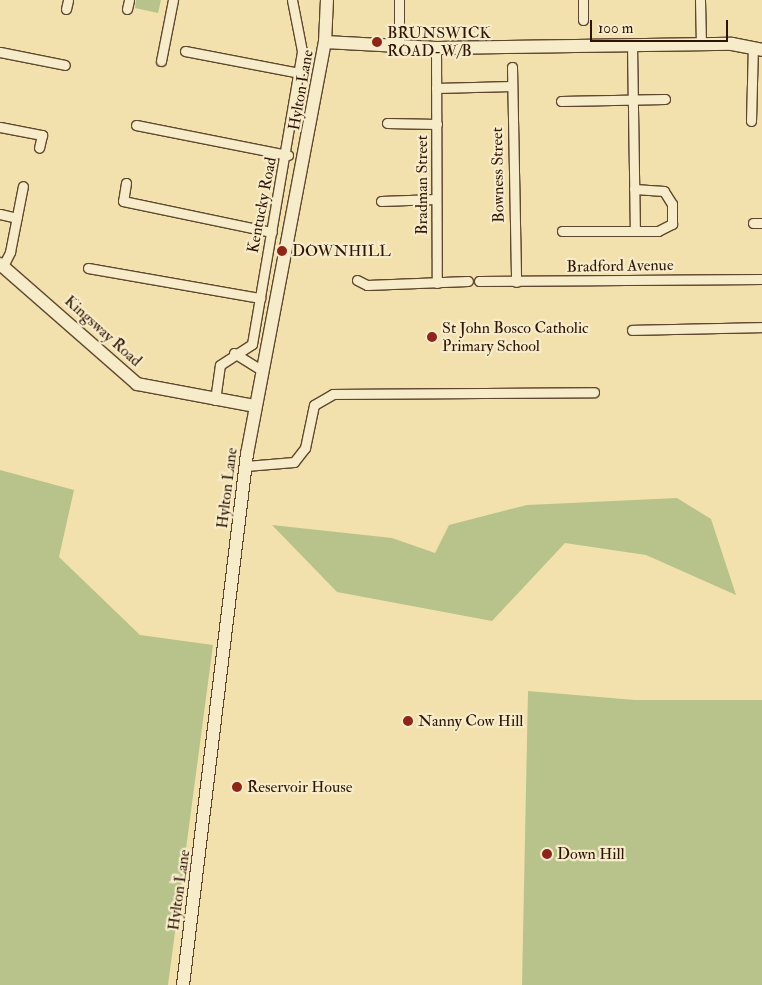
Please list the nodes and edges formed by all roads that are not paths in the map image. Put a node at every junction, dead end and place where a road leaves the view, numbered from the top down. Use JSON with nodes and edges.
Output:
{"nodes":[{"id":1,"x":173,"y":0,"type":"edge"},
{"id":2,"x":292,"y":0,"type":"edge"},
{"id":3,"x":327,"y":0,"type":"edge"},
{"id":4,"x":399,"y":0,"type":"edge"},
{"id":5,"x":583,"y":0,"type":"edge"},
{"id":6,"x":700,"y":0,"type":"edge"},
{"id":7,"x":584,"y":20,"type":"dead end"},
{"id":8,"x":326,"y":42,"type":"junction"},
{"id":9,"x":632,"y":45,"type":"junction"},
{"id":10,"x":701,"y":45,"type":"junction"},
{"id":11,"x":399,"y":47,"type":"junction"},
{"id":12,"x":436,"y":48,"type":"junction"},
{"id":13,"x":757,"y":48,"type":"edge"},
{"id":14,"x":185,"y":51,"type":"dead end"},
{"id":15,"x":0,"y":52,"type":"edge"},
{"id":16,"x":161,"y":62,"type":"dead end"},
{"id":17,"x":65,"y":64,"type":"dead end"},
{"id":18,"x":512,"y":67,"type":"dead end"},
{"id":19,"x":299,"y":73,"type":"junction"},
{"id":20,"x":512,"y":86,"type":"junction"},
{"id":21,"x":436,"y":88,"type":"junction"},
{"id":22,"x":633,"y":99,"type":"junction"},
{"id":23,"x":665,"y":99,"type":"dead end"},
{"id":24,"x":561,"y":101,"type":"dead end"},
{"id":25,"x":751,"y":121,"type":"dead end"},
{"id":26,"x":387,"y":123,"type":"dead end"},
{"id":27,"x":437,"y":124,"type":"junction"},
{"id":28,"x":136,"y":125,"type":"dead end"},
{"id":29,"x":0,"y":127,"type":"edge"},
{"id":30,"x":39,"y":148,"type":"dead end"},
{"id":31,"x":288,"y":155,"type":"junction"},
{"id":32,"x":126,"y":183,"type":"dead end"},
{"id":33,"x":23,"y":186,"type":"dead end"},
{"id":34,"x":634,"y":189,"type":"junction"},
{"id":35,"x":436,"y":200,"type":"junction"},
{"id":36,"x":381,"y":201,"type":"dead end"},
{"id":37,"x":0,"y":214,"type":"edge"},
{"id":38,"x":17,"y":218,"type":"junction"},
{"id":39,"x":562,"y":231,"type":"dead end"},
{"id":40,"x":635,"y":231,"type":"junction"},
{"id":41,"x":272,"y":232,"type":"junction"},
{"id":42,"x":1,"y":265,"type":"edge"},
{"id":43,"x":88,"y":268,"type":"dead end"},
{"id":44,"x":762,"y":279,"type":"edge"},
{"id":45,"x":357,"y":280,"type":"dead end"},
{"id":46,"x":468,"y":281,"type":"dead end"},
{"id":47,"x":479,"y":281,"type":"dead end"},
{"id":48,"x":516,"y":282,"type":"junction"},
{"id":49,"x":438,"y":283,"type":"junction"},
{"id":50,"x":260,"y":298,"type":"junction"},
{"id":51,"x":762,"y":327,"type":"edge"},
{"id":52,"x":632,"y":330,"type":"dead end"},
{"id":53,"x":234,"y":353,"type":"junction"},
{"id":54,"x":263,"y":371,"type":"junction"},
{"id":55,"x":594,"y":392,"type":"dead end"},
{"id":56,"x":215,"y":400,"type":"junction"},
{"id":57,"x":255,"y":406,"type":"junction"},
{"id":58,"x":246,"y":466,"type":"junction"},
{"id":59,"x":183,"y":985,"type":"edge"}],
"edges":[{"from":1,"to":16,"type":"street"},
{"from":2,"to":19,"type":"street","name":"Kentucky Road"},
{"from":3,"to":8,"type":"street","name":"Hylton Lane"},
{"from":4,"to":11,"type":"street"},
{"from":5,"to":7,"type":"street"},
{"from":6,"to":10,"type":"street"},
{"from":8,"to":11,"type":"street"},
{"from":8,"to":54,"type":"street","name":"Hylton Lane"},
{"from":9,"to":10,"type":"street"},
{"from":9,"to":12,"type":"street"},
{"from":9,"to":22,"type":"street"},
{"from":10,"to":13,"type":"street"},
{"from":11,"to":12,"type":"street"},
{"from":12,"to":21,"type":"street","name":"Bradman Street"},
{"from":13,"to":25,"type":"street"},
{"from":14,"to":19,"type":"street"},
{"from":15,"to":17,"type":"street"},
{"from":18,"to":20,"type":"street","name":"Bowness Street"},
{"from":19,"to":31,"type":"street","name":"Kentucky Road"},
{"from":20,"to":21,"type":"street"},
{"from":20,"to":48,"type":"street","name":"Bowness Street"},
{"from":21,"to":27,"type":"street","name":"Bradman Street"},
{"from":22,"to":23,"type":"street"},
{"from":22,"to":24,"type":"street"},
{"from":22,"to":34,"type":"street"},
{"from":26,"to":27,"type":"street"},
{"from":27,"to":35,"type":"street","name":"Bradman Street"},
{"from":28,"to":31,"type":"street"},
{"from":29,"to":30,"type":"street"},
{"from":31,"to":41,"type":"street","name":"Kentucky Road"},
{"from":32,"to":41,"type":"street"},
{"from":33,"to":38,"type":"street"},
{"from":34,"to":40,"type":"street"},
{"from":34,"to":40,"type":"street"},
{"from":35,"to":36,"type":"street"},
{"from":35,"to":49,"type":"street","name":"Bradman Street"},
{"from":37,"to":38,"type":"street"},
{"from":38,"to":42,"type":"street"},
{"from":39,"to":40,"type":"street"},
{"from":41,"to":50,"type":"street","name":"Kentucky Road"},
{"from":42,"to":56,"type":"street","name":"Kingsway Road"},
{"from":43,"to":50,"type":"street"},
{"from":44,"to":48,"type":"street","name":"Bradford Avenue"},
{"from":45,"to":49,"type":"street"},
{"from":46,"to":49,"type":"street"},
{"from":47,"to":48,"type":"street","name":"Bradford Avenue"},
{"from":50,"to":53,"type":"street","name":"Kentucky Road"},
{"from":51,"to":52,"type":"street"},
{"from":53,"to":54,"type":"street"},
{"from":53,"to":56,"type":"street","name":"Kentucky Road"},
{"from":54,"to":57,"type":"street","name":"Hylton Lane"},
{"from":55,"to":58,"type":"street"},
{"from":56,"to":57,"type":"street","name":"Kingsway Road"},
{"from":57,"to":58,"type":"street","name":"Hylton Lane"},
{"from":58,"to":59,"type":"street","name":"Hylton Lane"}]}
